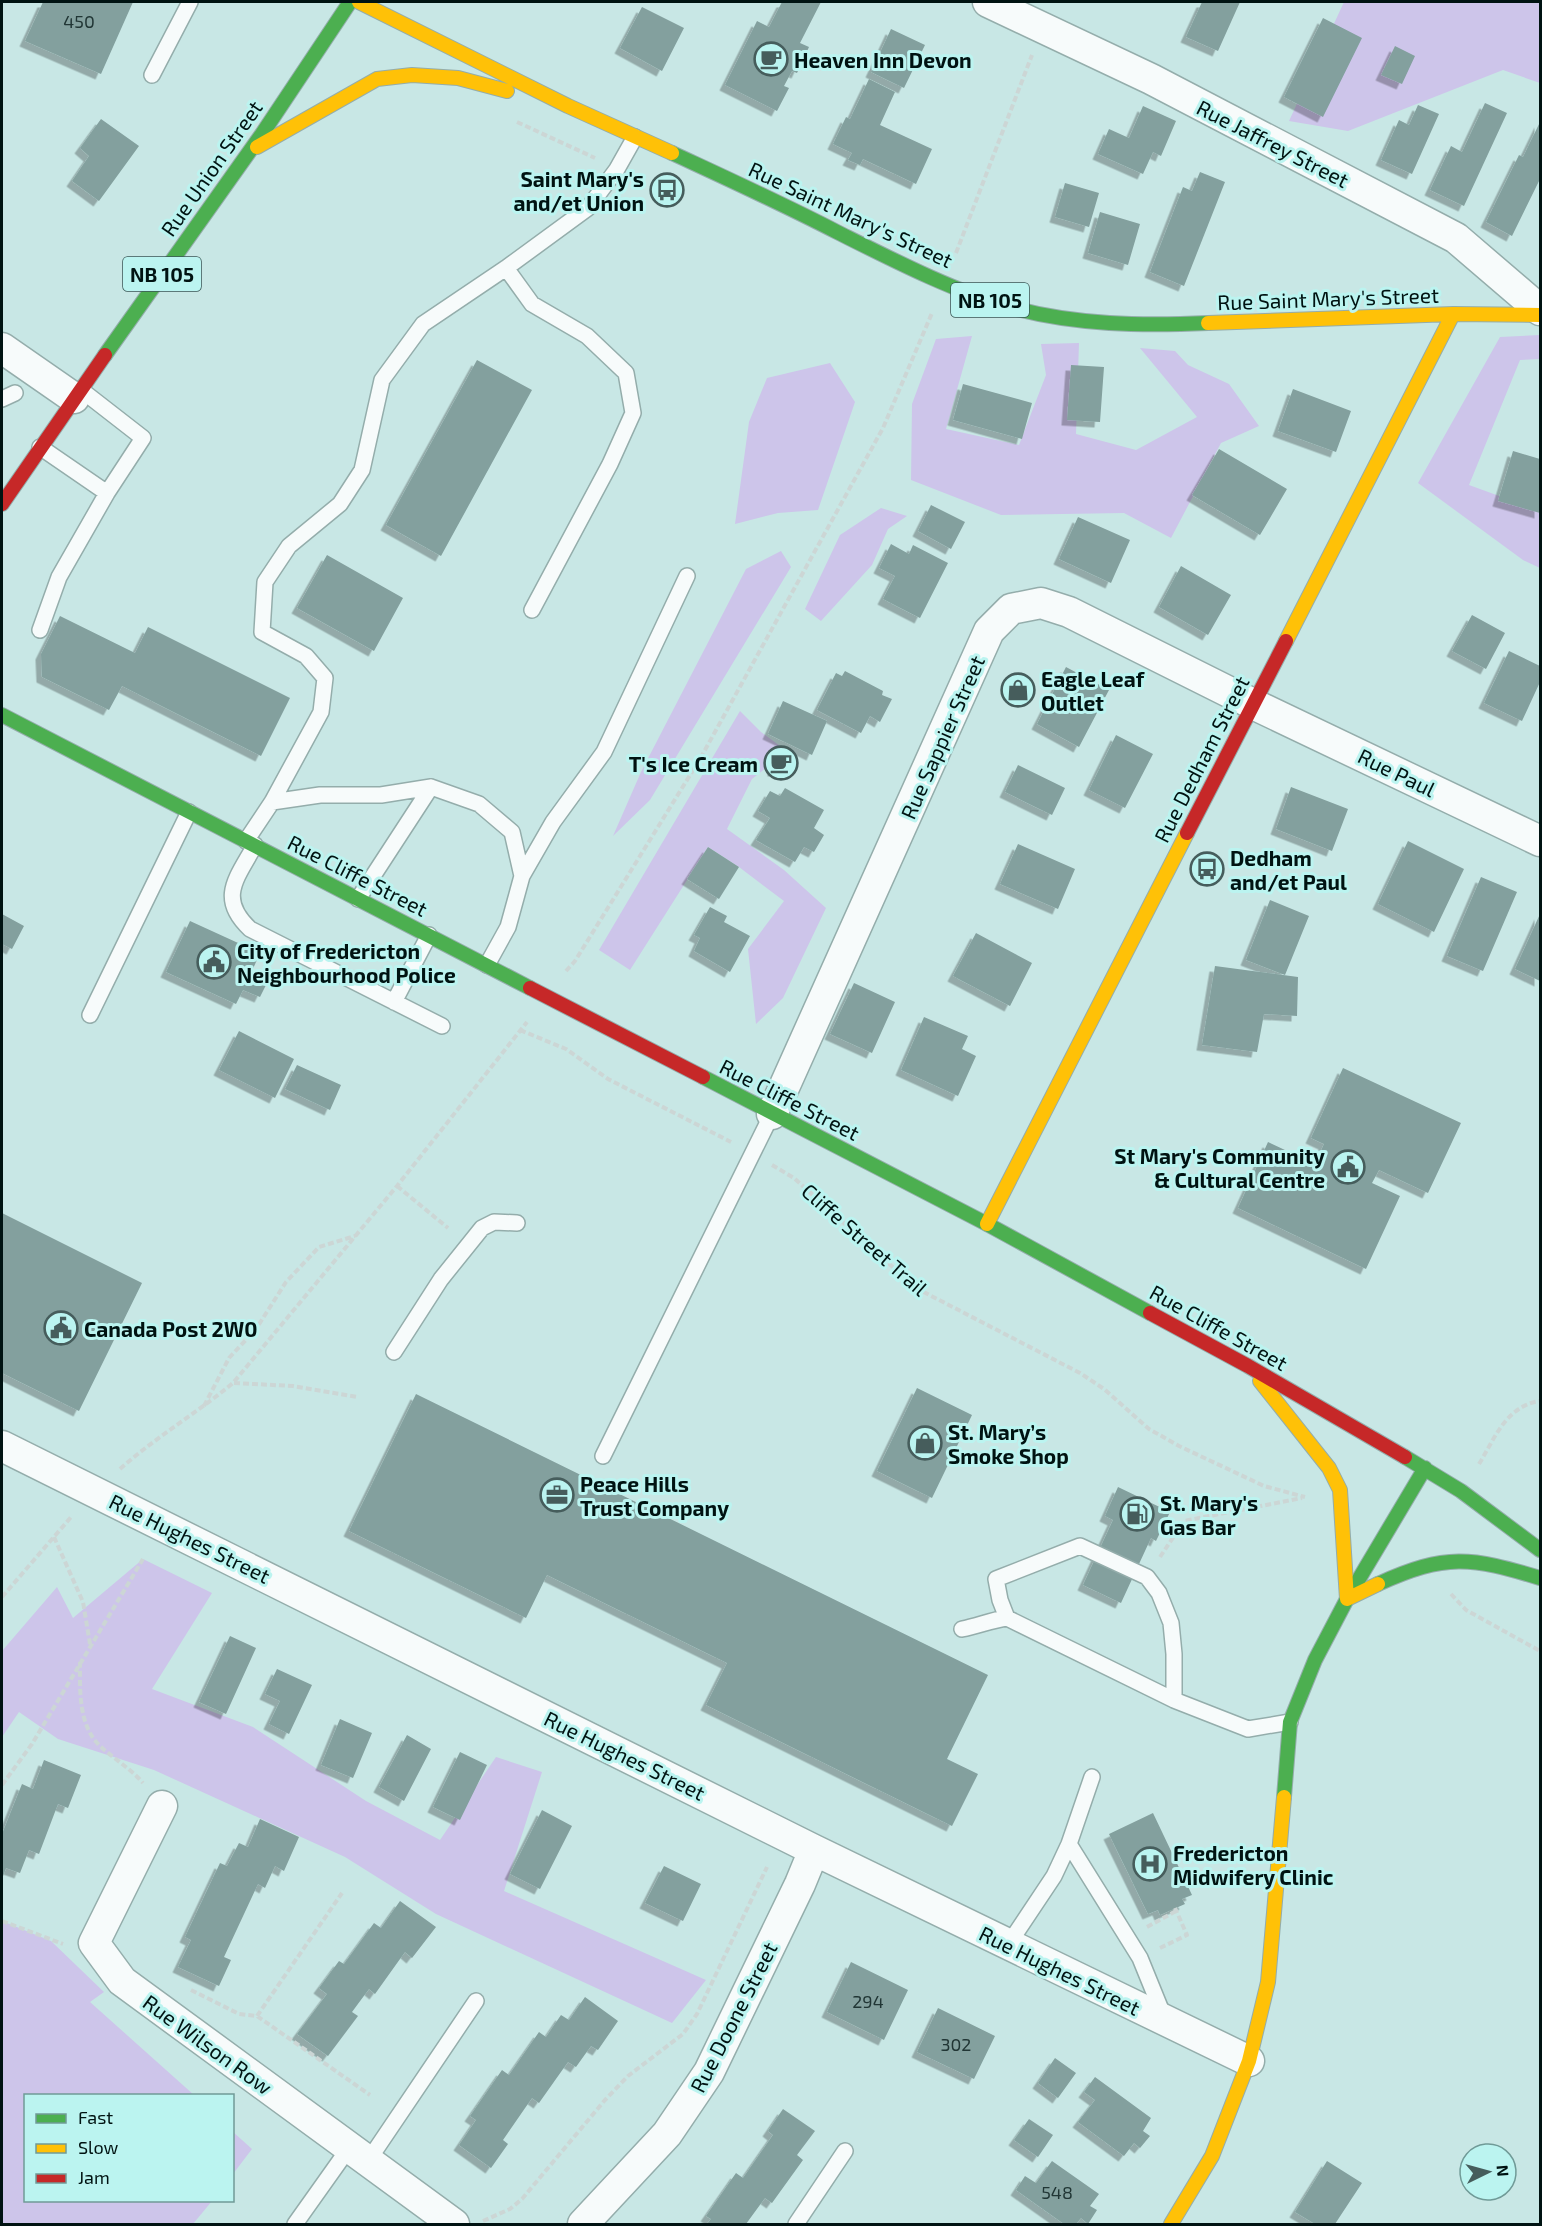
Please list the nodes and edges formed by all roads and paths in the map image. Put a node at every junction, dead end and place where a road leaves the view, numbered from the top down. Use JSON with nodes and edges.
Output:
{"nodes":[{"id":1,"x":190,"y":2,"type":"edge"},
{"id":2,"x":350,"y":2,"type":"edge"},
{"id":3,"x":358,"y":2,"type":"edge"},
{"id":4,"x":988,"y":2,"type":"edge"},
{"id":5,"x":1043,"y":28,"type":"junction"},
{"id":6,"x":152,"y":75,"type":"dead end"},
{"id":7,"x":568,"y":106,"type":"junction"},
{"id":8,"x":509,"y":119,"type":"dead end"},
{"id":9,"x":635,"y":136,"type":"junction"},
{"id":10,"x":251,"y":151,"type":"junction"},
{"id":11,"x":617,"y":169,"type":"junction"},
{"id":12,"x":506,"y":268,"type":"junction"},
{"id":13,"x":945,"y":283,"type":"junction"},
{"id":14,"x":1540,"y":310,"type":"edge"},
{"id":15,"x":1453,"y":314,"type":"junction"},
{"id":16,"x":1540,"y":315,"type":"edge"},
{"id":17,"x":2,"y":348,"type":"edge"},
{"id":18,"x":77,"y":394,"type":"junction"},
{"id":19,"x":40,"y":447,"type":"junction"},
{"id":20,"x":107,"y":493,"type":"junction"},
{"id":21,"x":2,"y":504,"type":"edge"},
{"id":22,"x":687,"y":576,"type":"dead end"},
{"id":23,"x":532,"y":610,"type":"dead end"},
{"id":24,"x":40,"y":630,"type":"dead end"},
{"id":25,"x":1253,"y":704,"type":"junction"},
{"id":26,"x":3,"y":715,"type":"edge"},
{"id":27,"x":431,"y":787,"type":"junction"},
{"id":28,"x":272,"y":802,"type":"junction"},
{"id":29,"x":189,"y":812,"type":"junction"},
{"id":30,"x":1540,"y":841,"type":"edge"},
{"id":31,"x":250,"y":843,"type":"junction"},
{"id":32,"x":522,"y":876,"type":"junction"},
{"id":33,"x":358,"y":899,"type":"junction"},
{"id":34,"x":429,"y":935,"type":"junction"},
{"id":35,"x":487,"y":965,"type":"junction"},
{"id":36,"x":562,"y":976,"type":"dead end"},
{"id":37,"x":394,"y":1002,"type":"junction"},
{"id":38,"x":90,"y":1015,"type":"dead end"},
{"id":39,"x":530,"y":1019,"type":"dead end"},
{"id":40,"x":442,"y":1026,"type":"dead end"},
{"id":41,"x":520,"y":1030,"type":"junction"},
{"id":42,"x":772,"y":1113,"type":"junction"},
{"id":43,"x":753,"y":1154,"type":"junction"},
{"id":44,"x":397,"y":1186,"type":"junction"},
{"id":45,"x":517,"y":1222,"type":"dead end"},
{"id":46,"x":987,"y":1224,"type":"junction"},
{"id":47,"x":448,"y":1228,"type":"dead end"},
{"id":48,"x":356,"y":1236,"type":"junction"},
{"id":49,"x":394,"y":1352,"type":"dead end"},
{"id":50,"x":1248,"y":1366,"type":"junction"},
{"id":51,"x":233,"y":1383,"type":"junction"},
{"id":52,"x":358,"y":1397,"type":"dead end"},
{"id":53,"x":1540,"y":1401,"type":"edge"},
{"id":54,"x":202,"y":1409,"type":"junction"},
{"id":55,"x":2,"y":1446,"type":"edge"},
{"id":56,"x":1484,"y":1455,"type":"dead end"},
{"id":57,"x":603,"y":1456,"type":"dead end"},
{"id":58,"x":1425,"y":1468,"type":"junction"},
{"id":59,"x":112,"y":1476,"type":"dead end"},
{"id":60,"x":74,"y":1514,"type":"dead end"},
{"id":61,"x":54,"y":1537,"type":"junction"},
{"id":62,"x":1540,"y":1550,"type":"edge"},
{"id":63,"x":143,"y":1559,"type":"dead end"},
{"id":64,"x":1147,"y":1577,"type":"junction"},
{"id":65,"x":1540,"y":1578,"type":"edge"},
{"id":66,"x":1446,"y":1586,"type":"dead end"},
{"id":67,"x":2,"y":1597,"type":"edge"},
{"id":68,"x":1347,"y":1599,"type":"junction"},
{"id":69,"x":1007,"y":1618,"type":"junction"},
{"id":70,"x":962,"y":1629,"type":"dead end"},
{"id":71,"x":90,"y":1645,"type":"junction"},
{"id":72,"x":1540,"y":1652,"type":"edge"},
{"id":73,"x":80,"y":1661,"type":"junction"},
{"id":74,"x":1174,"y":1700,"type":"junction"},
{"id":75,"x":1290,"y":1722,"type":"junction"},
{"id":76,"x":1092,"y":1777,"type":"dead end"},
{"id":77,"x":2,"y":1785,"type":"edge"},
{"id":78,"x":162,"y":1806,"type":"joint"},
{"id":79,"x":1069,"y":1844,"type":"junction"},
{"id":80,"x":814,"y":1850,"type":"junction"},
{"id":81,"x":767,"y":1867,"type":"dead end"},
{"id":82,"x":342,"y":1893,"type":"dead end"},
{"id":83,"x":1163,"y":1918,"type":"dead end"},
{"id":84,"x":1008,"y":1945,"type":"junction"},
{"id":85,"x":1140,"y":1958,"type":"junction"},
{"id":86,"x":476,"y":2001,"type":"dead end"},
{"id":87,"x":257,"y":2016,"type":"dead end"},
{"id":88,"x":1166,"y":2022,"type":"junction"},
{"id":89,"x":1249,"y":2061,"type":"junction"},
{"id":90,"x":845,"y":2151,"type":"dead end"},
{"id":91,"x":358,"y":2155,"type":"junction"},
{"id":92,"x":295,"y":2224,"type":"edge"},
{"id":93,"x":454,"y":2224,"type":"edge"},
{"id":94,"x":476,"y":2224,"type":"edge"},
{"id":95,"x":583,"y":2224,"type":"edge"},
{"id":96,"x":796,"y":2224,"type":"edge"},
{"id":97,"x":1171,"y":2224,"type":"edge"}],
"edges":[{"from":1,"to":6,"type":"lane"},
{"from":2,"to":10,"type":"main road","name":"Rue Union Street","number":"NB 105"},
{"from":3,"to":7,"type":"main road","name":"Rue Saint Mary's Street","number":"NB 105"},
{"from":4,"to":5,"type":"street","name":"Rue Jaffrey Street"},
{"from":5,"to":13,"type":"path"},
{"from":5,"to":14,"type":"street","name":"Rue Jaffrey Street"},
{"from":7,"to":9,"type":"main road","name":"Rue Saint Mary's Street","number":"NB 105"},
{"from":7,"to":10,"type":"main road"},
{"from":8,"to":11,"type":"path"},
{"from":9,"to":11,"type":"lane"},
{"from":9,"to":13,"type":"main road","name":"Rue Saint Mary's Street","number":"NB 105"},
{"from":10,"to":18,"type":"main road","name":"Rue Union Street","number":"NB 105"},
{"from":11,"to":12,"type":"lane"},
{"from":12,"to":23,"type":"lane"},
{"from":12,"to":28,"type":"lane"},
{"from":13,"to":15,"type":"main road","name":"Rue Saint Mary's Street","number":"NB 105"},
{"from":13,"to":36,"type":"path"},
{"from":15,"to":16,"type":"main road","name":"Rue Saint Mary's Street","number":"NB 105"},
{"from":15,"to":25,"type":"main road","name":"Rue Dedham Street"},
{"from":17,"to":18,"type":"street"},
{"from":18,"to":19,"type":"main road","name":"Rue Union Street","number":"NB 105"},
{"from":18,"to":20,"type":"lane"},
{"from":19,"to":20,"type":"lane"},
{"from":19,"to":21,"type":"main road","name":"Rue Union Street","number":"NB 105"},
{"from":20,"to":24,"type":"lane"},
{"from":22,"to":32,"type":"lane"},
{"from":25,"to":30,"type":"street","name":"Rue Paul"},
{"from":25,"to":42,"type":"street","name":"Rue Sappier Street"},
{"from":25,"to":46,"type":"main road","name":"Rue Dedham Street"},
{"from":26,"to":29,"type":"main road","name":"Rue Cliffe Street"},
{"from":27,"to":28,"type":"lane"},
{"from":27,"to":32,"type":"lane"},
{"from":27,"to":33,"type":"lane"},
{"from":28,"to":31,"type":"lane"},
{"from":29,"to":31,"type":"main road","name":"Rue Cliffe Street"},
{"from":29,"to":38,"type":"lane"},
{"from":31,"to":33,"type":"main road","name":"Rue Cliffe Street"},
{"from":31,"to":37,"type":"lane"},
{"from":32,"to":35,"type":"lane"},
{"from":33,"to":34,"type":"main road","name":"Rue Cliffe Street"},
{"from":34,"to":35,"type":"main road","name":"Rue Cliffe Street"},
{"from":34,"to":37,"type":"lane"},
{"from":35,"to":42,"type":"main road","name":"Rue Cliffe Street"},
{"from":37,"to":40,"type":"lane"},
{"from":39,"to":41,"type":"path"},
{"from":41,"to":43,"type":"path","name":"Cliffe Street Trail"},
{"from":41,"to":44,"type":"path"},
{"from":42,"to":43,"type":"lane"},
{"from":42,"to":46,"type":"main road","name":"Rue Cliffe Street"},
{"from":43,"to":57,"type":"lane"},
{"from":43,"to":64,"type":"path","name":"Cliffe Street Trail"},
{"from":44,"to":47,"type":"path"},
{"from":44,"to":48,"type":"path"},
{"from":45,"to":49,"type":"lane"},
{"from":46,"to":50,"type":"main road","name":"Rue Cliffe Street"},
{"from":48,"to":51,"type":"path"},
{"from":48,"to":54,"type":"path"},
{"from":50,"to":58,"type":"main road","name":"Rue Cliffe Street"},
{"from":50,"to":68,"type":"main road"},
{"from":51,"to":52,"type":"path"},
{"from":51,"to":54,"type":"path"},
{"from":53,"to":56,"type":"path"},
{"from":54,"to":59,"type":"path"},
{"from":55,"to":80,"type":"street","name":"Rue Hughes Street"},
{"from":58,"to":62,"type":"main road","name":"Rue Cliffe Street"},
{"from":58,"to":68,"type":"main road"},
{"from":60,"to":61,"type":"path"},
{"from":61,"to":67,"type":"path"},
{"from":61,"to":71,"type":"path"},
{"from":63,"to":71,"type":"path"},
{"from":64,"to":69,"type":"lane"},
{"from":64,"to":74,"type":"lane"},
{"from":65,"to":68,"type":"main road"},
{"from":66,"to":72,"type":"path"},
{"from":68,"to":75,"type":"main road"},
{"from":69,"to":70,"type":"lane"},
{"from":69,"to":74,"type":"lane"},
{"from":71,"to":73,"type":"path"},
{"from":73,"to":77,"type":"path"},
{"from":73,"to":78,"type":"path"},
{"from":74,"to":75,"type":"lane"},
{"from":75,"to":89,"type":"main road"},
{"from":76,"to":79,"type":"lane"},
{"from":78,"to":91,"type":"street","name":"Rue Wilson Row"},
{"from":79,"to":84,"type":"lane"},
{"from":79,"to":85,"type":"lane"},
{"from":80,"to":84,"type":"street","name":"Rue Hughes Street"},
{"from":80,"to":95,"type":"street","name":"Rue Doone Street"},
{"from":81,"to":94,"type":"path"},
{"from":82,"to":87,"type":"path"},
{"from":83,"to":85,"type":"path"},
{"from":84,"to":88,"type":"street","name":"Rue Hughes Street"},
{"from":85,"to":88,"type":"lane"},
{"from":86,"to":91,"type":"lane"},
{"from":88,"to":89,"type":"street","name":"Rue Hughes Street"},
{"from":89,"to":97,"type":"main road"},
{"from":90,"to":96,"type":"lane"},
{"from":91,"to":92,"type":"lane"},
{"from":91,"to":93,"type":"street","name":"Rue Wilson Row"}]}
